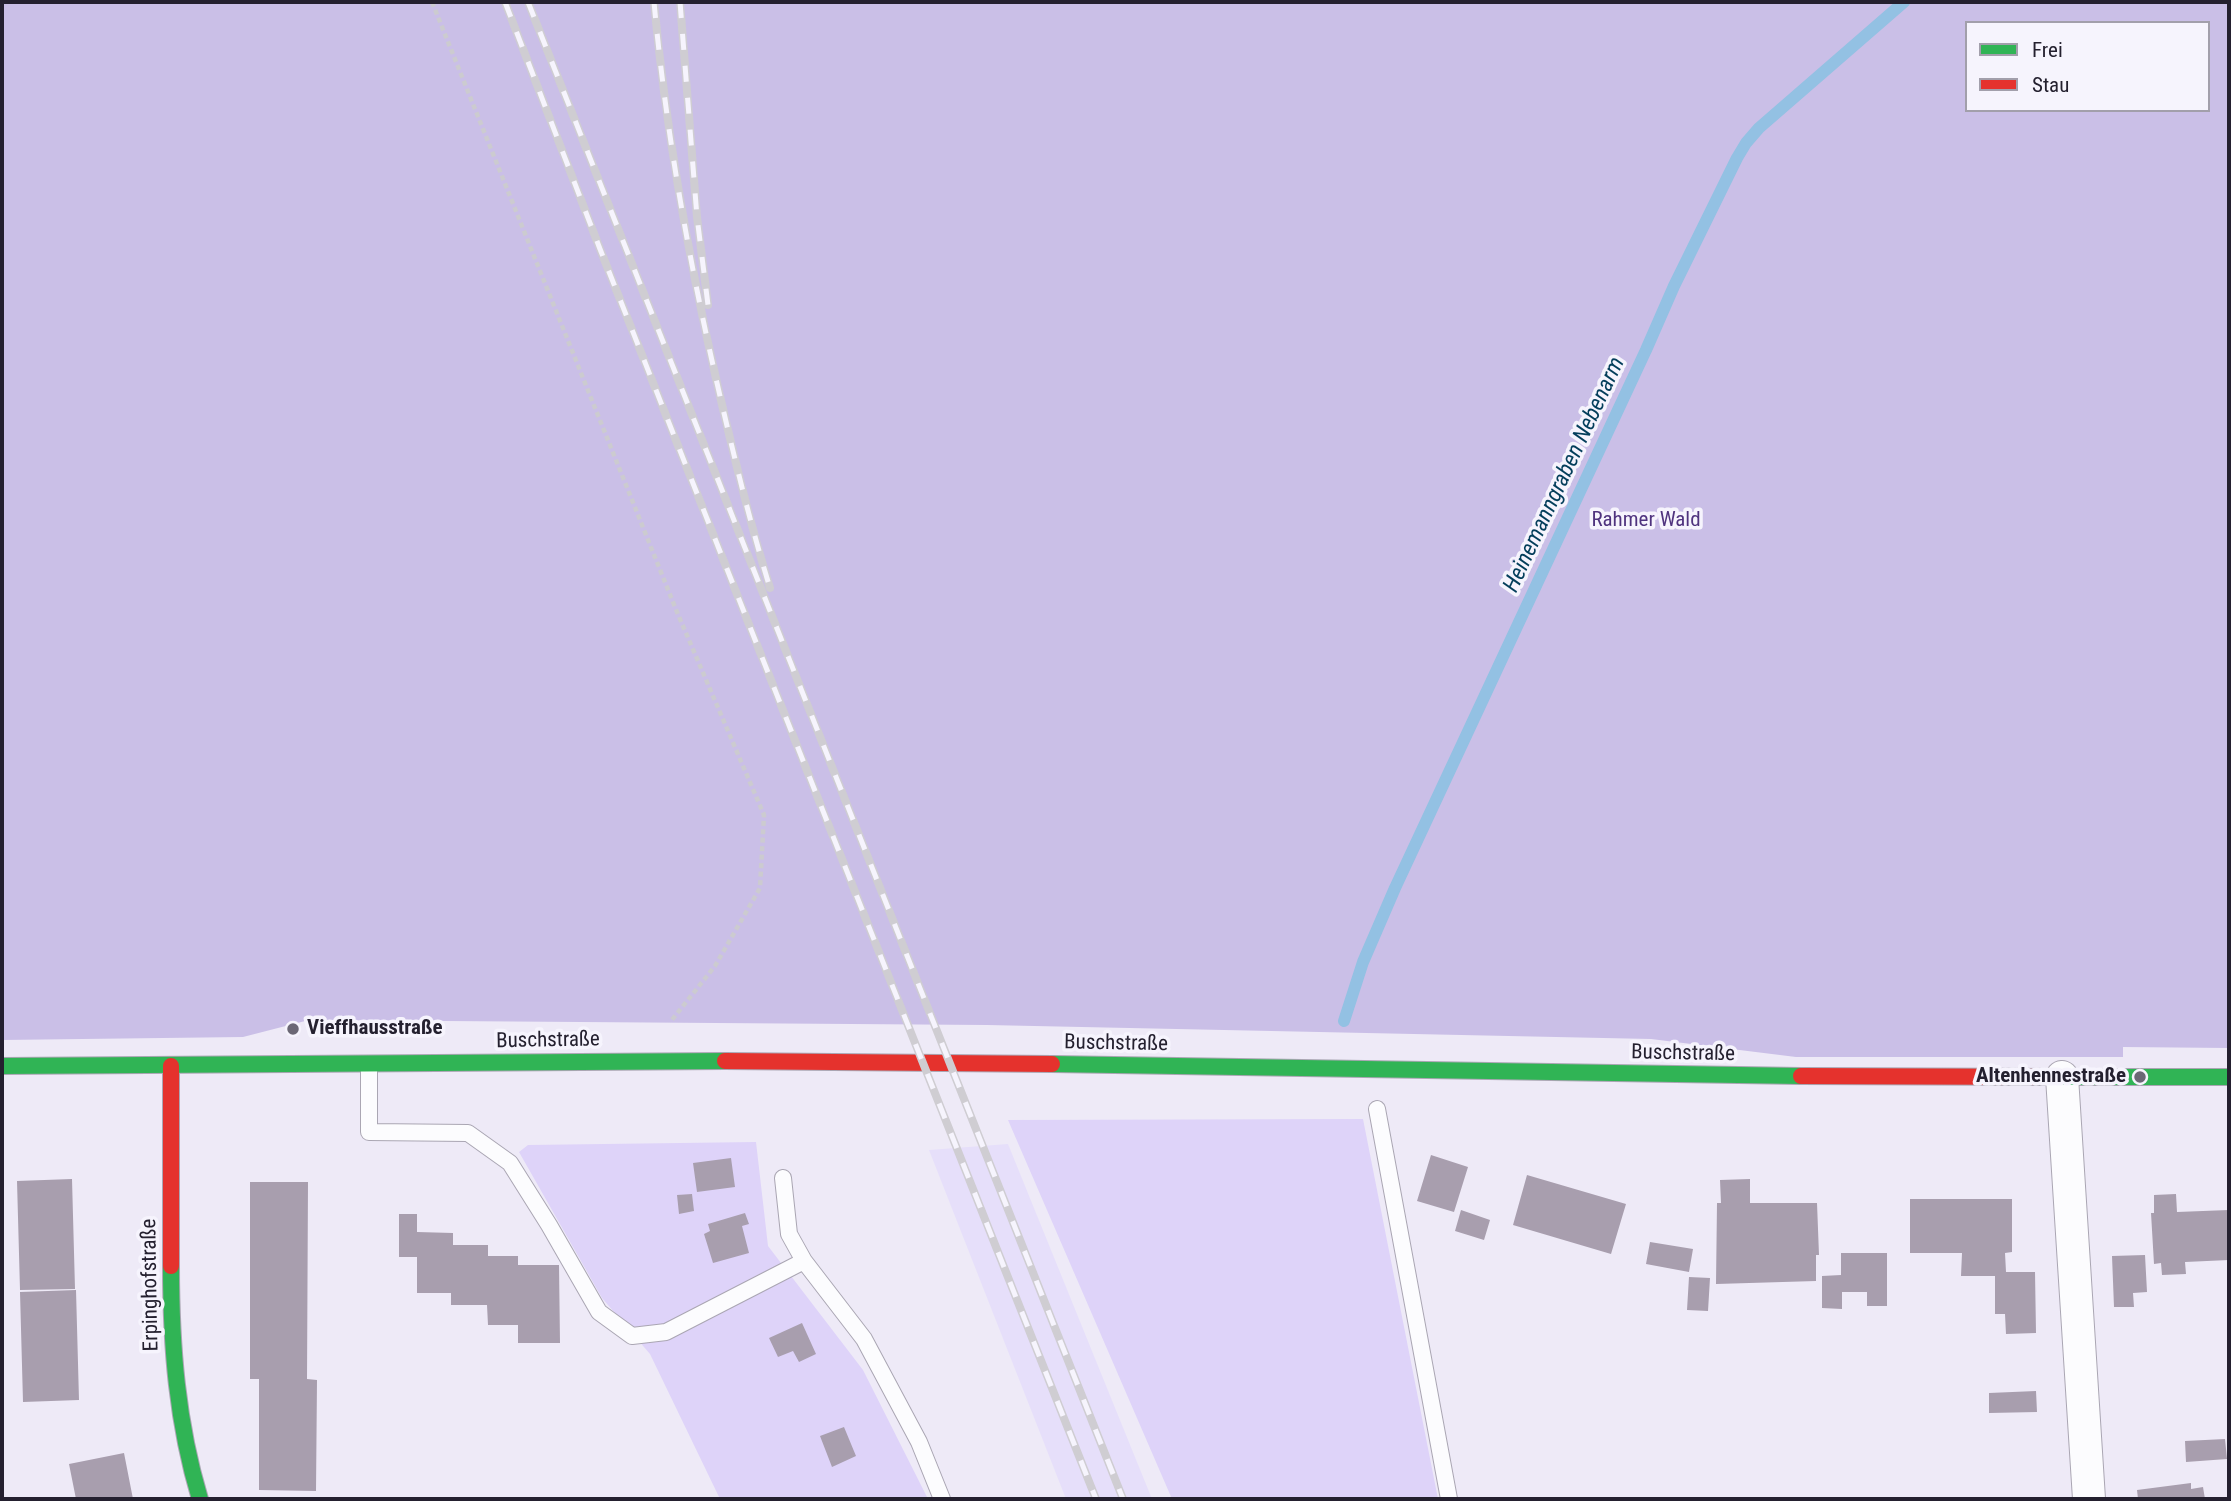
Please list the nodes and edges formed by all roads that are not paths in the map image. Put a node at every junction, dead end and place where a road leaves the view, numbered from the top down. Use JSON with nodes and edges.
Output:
{"nodes":[{"id":1,"x":369,"y":1064,"type":"junction"},
{"id":2,"x":2,"y":1066,"type":"edge"},
{"id":3,"x":171,"y":1066,"type":"junction"},
{"id":4,"x":2062,"y":1077,"type":"junction"},
{"id":5,"x":2229,"y":1077,"type":"edge"},
{"id":6,"x":1377,"y":1109,"type":"dead end"},
{"id":7,"x":783,"y":1178,"type":"dead end"},
{"id":8,"x":804,"y":1261,"type":"junction"},
{"id":9,"x":200,"y":1499,"type":"edge"},
{"id":10,"x":942,"y":1499,"type":"edge"},
{"id":11,"x":1449,"y":1499,"type":"edge"},
{"id":12,"x":2089,"y":1499,"type":"edge"}],
"edges":[{"from":1,"to":3,"type":"street","name":"Buschstraße"},
{"from":1,"to":4,"type":"street","name":"Buschstraße"},
{"from":1,"to":8,"type":"lane"},
{"from":2,"to":3,"type":"street","name":"Buschstraße"},
{"from":3,"to":9,"type":"street","name":"Erpinghofstraße"},
{"from":4,"to":5,"type":"street","name":"Buschstraße"},
{"from":4,"to":12,"type":"street"},
{"from":6,"to":11,"type":"lane"},
{"from":7,"to":8,"type":"lane"},
{"from":8,"to":10,"type":"lane"}]}
